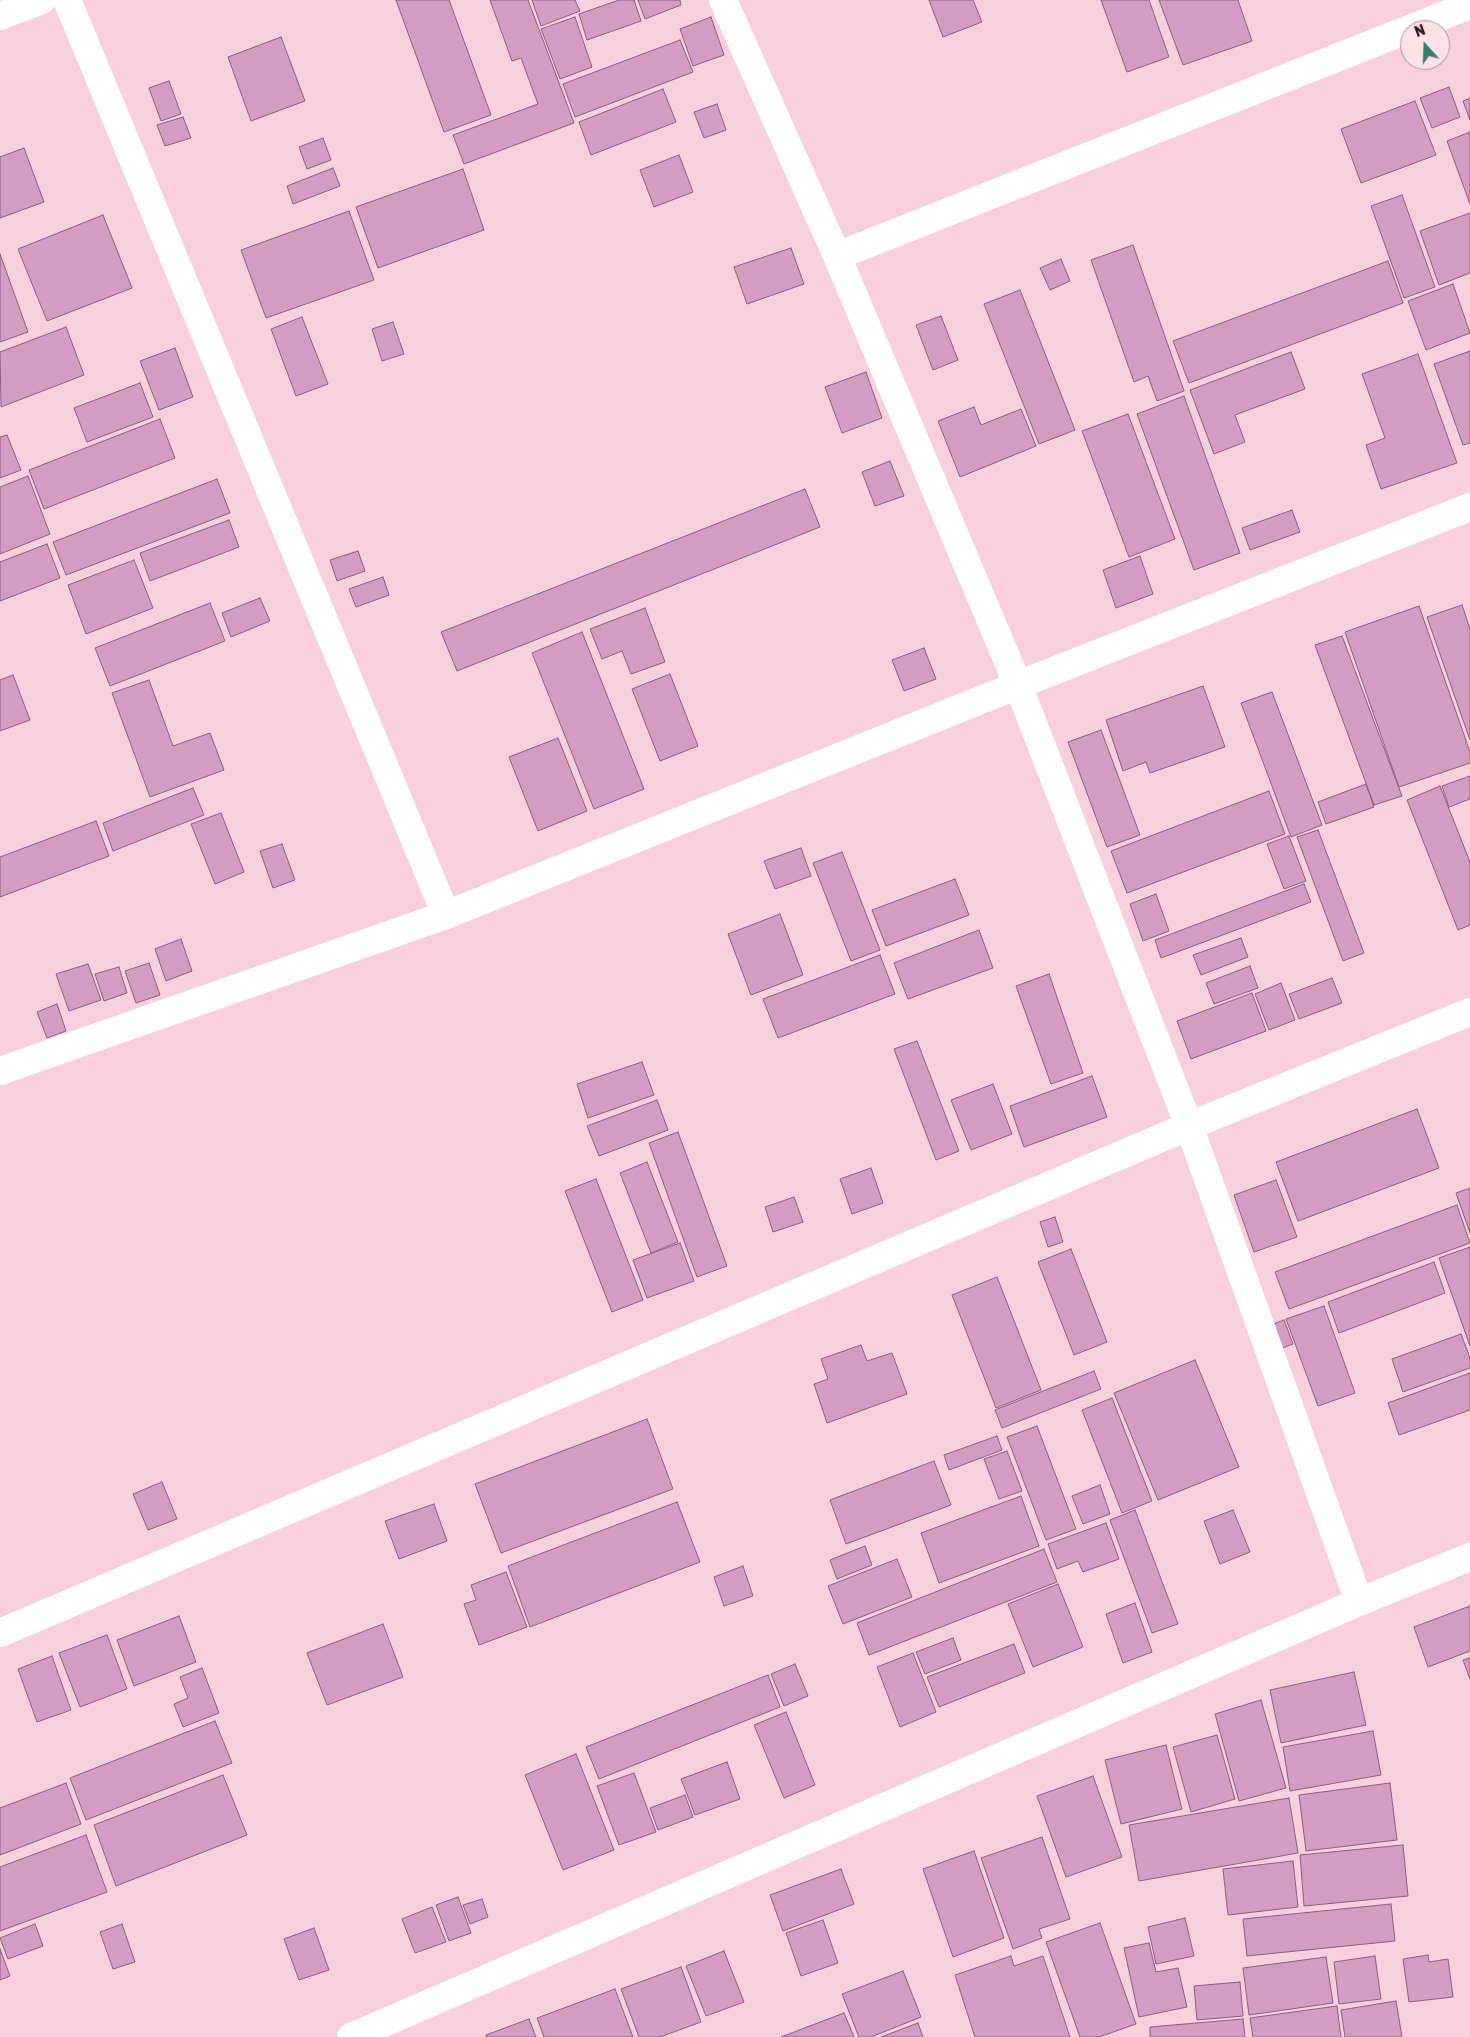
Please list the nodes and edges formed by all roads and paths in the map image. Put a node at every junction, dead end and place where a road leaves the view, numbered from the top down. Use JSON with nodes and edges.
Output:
{"nodes":[{"id":1,"x":42,"y":0,"type":"edge"},
{"id":2,"x":67,"y":0,"type":"edge"},
{"id":3,"x":723,"y":0,"type":"edge"},
{"id":4,"x":1470,"y":5,"type":"edge"},
{"id":5,"x":0,"y":16,"type":"edge"},
{"id":6,"x":837,"y":256,"type":"junction"},
{"id":7,"x":1470,"y":507,"type":"edge"},
{"id":8,"x":1018,"y":685,"type":"junction"},
{"id":9,"x":446,"y":915,"type":"junction"},
{"id":10,"x":1470,"y":1012,"type":"edge"},
{"id":11,"x":0,"y":1070,"type":"edge"},
{"id":12,"x":1189,"y":1126,"type":"junction"},
{"id":13,"x":1470,"y":1557,"type":"edge"},
{"id":14,"x":1359,"y":1602,"type":"junction"},
{"id":15,"x":0,"y":1633,"type":"edge"},
{"id":16,"x":351,"y":2037,"type":"edge"}],
"edges":[{"from":1,"to":5,"type":"street"},
{"from":2,"to":9,"type":"street"},
{"from":3,"to":6,"type":"street"},
{"from":4,"to":6,"type":"street"},
{"from":6,"to":8,"type":"street"},
{"from":7,"to":8,"type":"street"},
{"from":8,"to":9,"type":"street"},
{"from":8,"to":12,"type":"street"},
{"from":9,"to":11,"type":"street"},
{"from":10,"to":12,"type":"street"},
{"from":12,"to":14,"type":"street"},
{"from":12,"to":15,"type":"street"},
{"from":13,"to":14,"type":"street"},
{"from":14,"to":16,"type":"street"}]}
